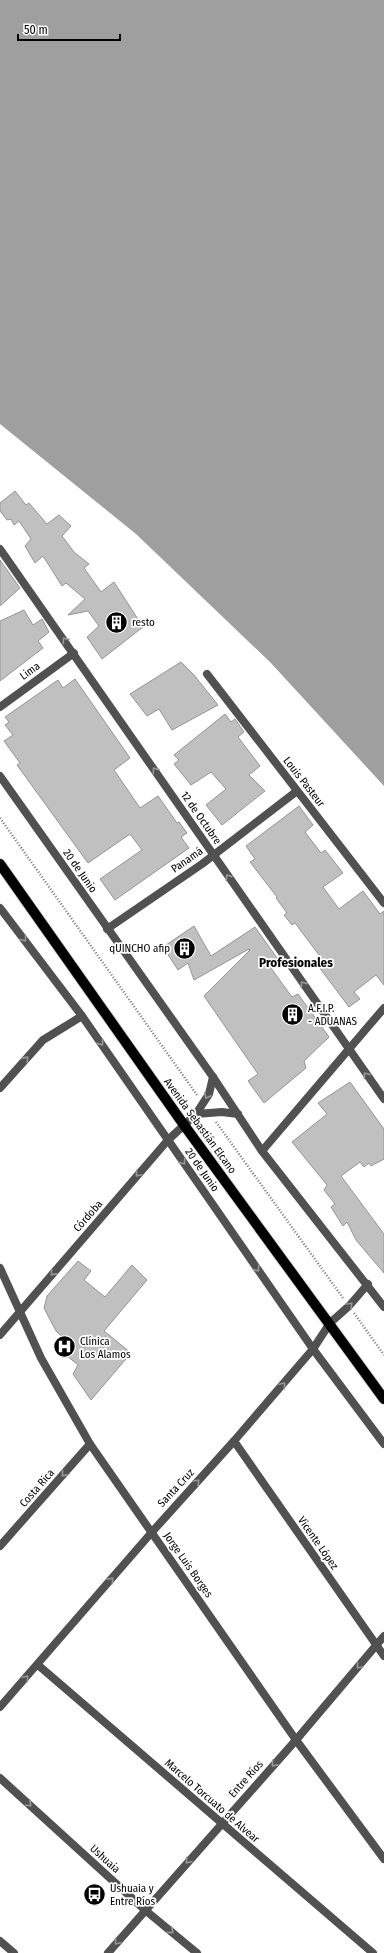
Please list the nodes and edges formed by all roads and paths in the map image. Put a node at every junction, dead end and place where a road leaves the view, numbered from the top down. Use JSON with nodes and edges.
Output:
{"nodes":[{"id":1,"x":0,"y":549,"type":"edge"},
{"id":2,"x":74,"y":653,"type":"junction"},
{"id":3,"x":207,"y":674,"type":"dead end"},
{"id":4,"x":0,"y":707,"type":"edge"},
{"id":5,"x":0,"y":776,"type":"edge"},
{"id":6,"x":297,"y":791,"type":"junction"},
{"id":7,"x":0,"y":818,"type":"edge"},
{"id":8,"x":213,"y":855,"type":"junction"},
{"id":9,"x":0,"y":864,"type":"edge"},
{"id":10,"x":384,"y":903,"type":"edge"},
{"id":11,"x":0,"y":908,"type":"edge"},
{"id":12,"x":107,"y":929,"type":"junction"},
{"id":13,"x":384,"y":1008,"type":"edge"},
{"id":14,"x":82,"y":1016,"type":"junction"},
{"id":15,"x":349,"y":1050,"type":"junction"},
{"id":16,"x":213,"y":1077,"type":"junction"},
{"id":17,"x":0,"y":1088,"type":"edge"},
{"id":18,"x":384,"y":1099,"type":"edge"},
{"id":19,"x":203,"y":1105,"type":"junction"},
{"id":20,"x":208,"y":1112,"type":"junction"},
{"id":21,"x":196,"y":1114,"type":"junction"},
{"id":22,"x":238,"y":1114,"type":"junction"},
{"id":23,"x":184,"y":1125,"type":"junction"},
{"id":24,"x":168,"y":1140,"type":"junction"},
{"id":25,"x":262,"y":1151,"type":"junction"},
{"id":26,"x":0,"y":1268,"type":"edge"},
{"id":27,"x":368,"y":1284,"type":"junction"},
{"id":28,"x":349,"y":1306,"type":"junction"},
{"id":29,"x":384,"y":1307,"type":"edge"},
{"id":30,"x":21,"y":1311,"type":"junction"},
{"id":31,"x":330,"y":1323,"type":"junction"},
{"id":32,"x":0,"y":1335,"type":"edge"},
{"id":33,"x":313,"y":1349,"type":"junction"},
{"id":34,"x":384,"y":1355,"type":"edge"},
{"id":35,"x":384,"y":1399,"type":"edge"},
{"id":36,"x":234,"y":1441,"type":"junction"},
{"id":37,"x":90,"y":1444,"type":"junction"},
{"id":38,"x":384,"y":1444,"type":"edge"},
{"id":39,"x":152,"y":1532,"type":"junction"},
{"id":40,"x":0,"y":1546,"type":"edge"},
{"id":41,"x":384,"y":1636,"type":"edge"},
{"id":42,"x":376,"y":1645,"type":"junction"},
{"id":43,"x":384,"y":1656,"type":"edge"},
{"id":44,"x":38,"y":1664,"type":"junction"},
{"id":45,"x":0,"y":1707,"type":"edge"},
{"id":46,"x":296,"y":1740,"type":"junction"},
{"id":47,"x":0,"y":1778,"type":"edge"},
{"id":48,"x":221,"y":1823,"type":"junction"},
{"id":49,"x":384,"y":1859,"type":"edge"},
{"id":50,"x":145,"y":1910,"type":"junction"},
{"id":51,"x":0,"y":1941,"type":"edge"},
{"id":52,"x":14,"y":1953,"type":"edge"},
{"id":53,"x":108,"y":1953,"type":"edge"},
{"id":54,"x":197,"y":1953,"type":"edge"},
{"id":55,"x":373,"y":1953,"type":"edge"}],
"edges":[{"from":2,"to":1,"type":"street","name":"12 de Octubre","one_way":true},
{"from":2,"to":4,"type":"street","name":"Lima"},
{"from":8,"to":2,"type":"street","name":"12 de Octubre","one_way":true},
{"from":3,"to":6,"type":"street","name":"Louis Pasteur"},
{"from":5,"to":12,"type":"street","name":"20 de Junio"},
{"from":6,"to":8,"type":"street","name":"Panamá"},
{"from":6,"to":10,"type":"street","name":"Louis Pasteur"},
{"from":7,"to":19,"type":"path"},
{"from":8,"to":12,"type":"street","name":"Panamá"},
{"from":15,"to":8,"type":"street","name":"12 de Octubre","one_way":true},
{"from":9,"to":23,"type":"main road","name":"Avenida Sebastián Elcano"},
{"from":11,"to":14,"type":"street","name":"20 de Junio","one_way":true},
{"from":12,"to":16,"type":"street","name":"20 de Junio"},
{"from":13,"to":15,"type":"street"},
{"from":17,"to":14,"type":"street","one_way":true},
{"from":14,"to":24,"type":"street","name":"20 de Junio","one_way":true},
{"from":18,"to":15,"type":"street","name":"12 de Octubre","one_way":true},
{"from":15,"to":25,"type":"street"},
{"from":16,"to":19,"type":"street","name":"Córdoba","one_way":true},
{"from":16,"to":22,"type":"street","name":"20 de Junio"},
{"from":19,"to":21,"type":"street","name":"Córdoba"},
{"from":20,"to":21,"type":"street"},
{"from":20,"to":22,"type":"street"},
{"from":20,"to":28,"type":"path"},
{"from":21,"to":23,"type":"street","name":"Córdoba"},
{"from":22,"to":25,"type":"street","name":"20 de Junio"},
{"from":23,"to":24,"type":"street","name":"Córdoba"},
{"from":23,"to":31,"type":"main road","name":"Avenida Sebastián Elcano"},
{"from":24,"to":30,"type":"street","name":"Córdoba","one_way":true},
{"from":24,"to":33,"type":"street","name":"20 de Junio","one_way":true},
{"from":25,"to":27,"type":"street","name":"20 de Junio"},
{"from":26,"to":30,"type":"street","name":"Jorge Luis Borges"},
{"from":28,"to":27,"type":"street","name":"Santa Cruz","one_way":true},
{"from":27,"to":29,"type":"street","name":"20 de Junio"},
{"from":28,"to":31,"type":"street","name":"Santa Cruz"},
{"from":28,"to":34,"type":"path"},
{"from":30,"to":32,"type":"street","name":"Córdoba"},
{"from":30,"to":37,"type":"street","name":"Jorge Luis Borges"},
{"from":31,"to":33,"type":"street","name":"Santa Cruz"},
{"from":31,"to":35,"type":"main road","name":"Avenida Sebastián Elcano"},
{"from":36,"to":33,"type":"street","name":"Santa Cruz","one_way":true},
{"from":33,"to":38,"type":"street","name":"20 de Junio"},
{"from":39,"to":36,"type":"street","name":"Santa Cruz","one_way":true},
{"from":36,"to":42,"type":"street","name":"Vicente López"},
{"from":37,"to":39,"type":"street","name":"Jorge Luis Borges"},
{"from":37,"to":40,"type":"street","name":"Costa Rica","one_way":true},
{"from":44,"to":39,"type":"street","name":"Santa Cruz","one_way":true},
{"from":39,"to":46,"type":"street","name":"Jorge Luis Borges"},
{"from":41,"to":42,"type":"street","name":"Entre Ríos"},
{"from":42,"to":43,"type":"street","name":"Vicente López"},
{"from":42,"to":46,"type":"street","name":"Entre Ríos","one_way":true},
{"from":45,"to":44,"type":"street","name":"Santa Cruz","one_way":true},
{"from":44,"to":48,"type":"street","name":"Marcelo Torcuato de Alvear"},
{"from":46,"to":48,"type":"street","name":"Entre Ríos","one_way":true},
{"from":46,"to":49,"type":"street","name":"Jorge Luis Borges"},
{"from":47,"to":50,"type":"street","name":"Ushuaia","one_way":true},
{"from":48,"to":50,"type":"street","name":"Entre Ríos","one_way":true},
{"from":48,"to":55,"type":"street","name":"Marcelo Torcuato de Alvear"},
{"from":50,"to":53,"type":"street","name":"Entre Ríos","one_way":true},
{"from":50,"to":54,"type":"street","name":"Ushuaia","one_way":true},
{"from":51,"to":52,"type":"street"}]}
